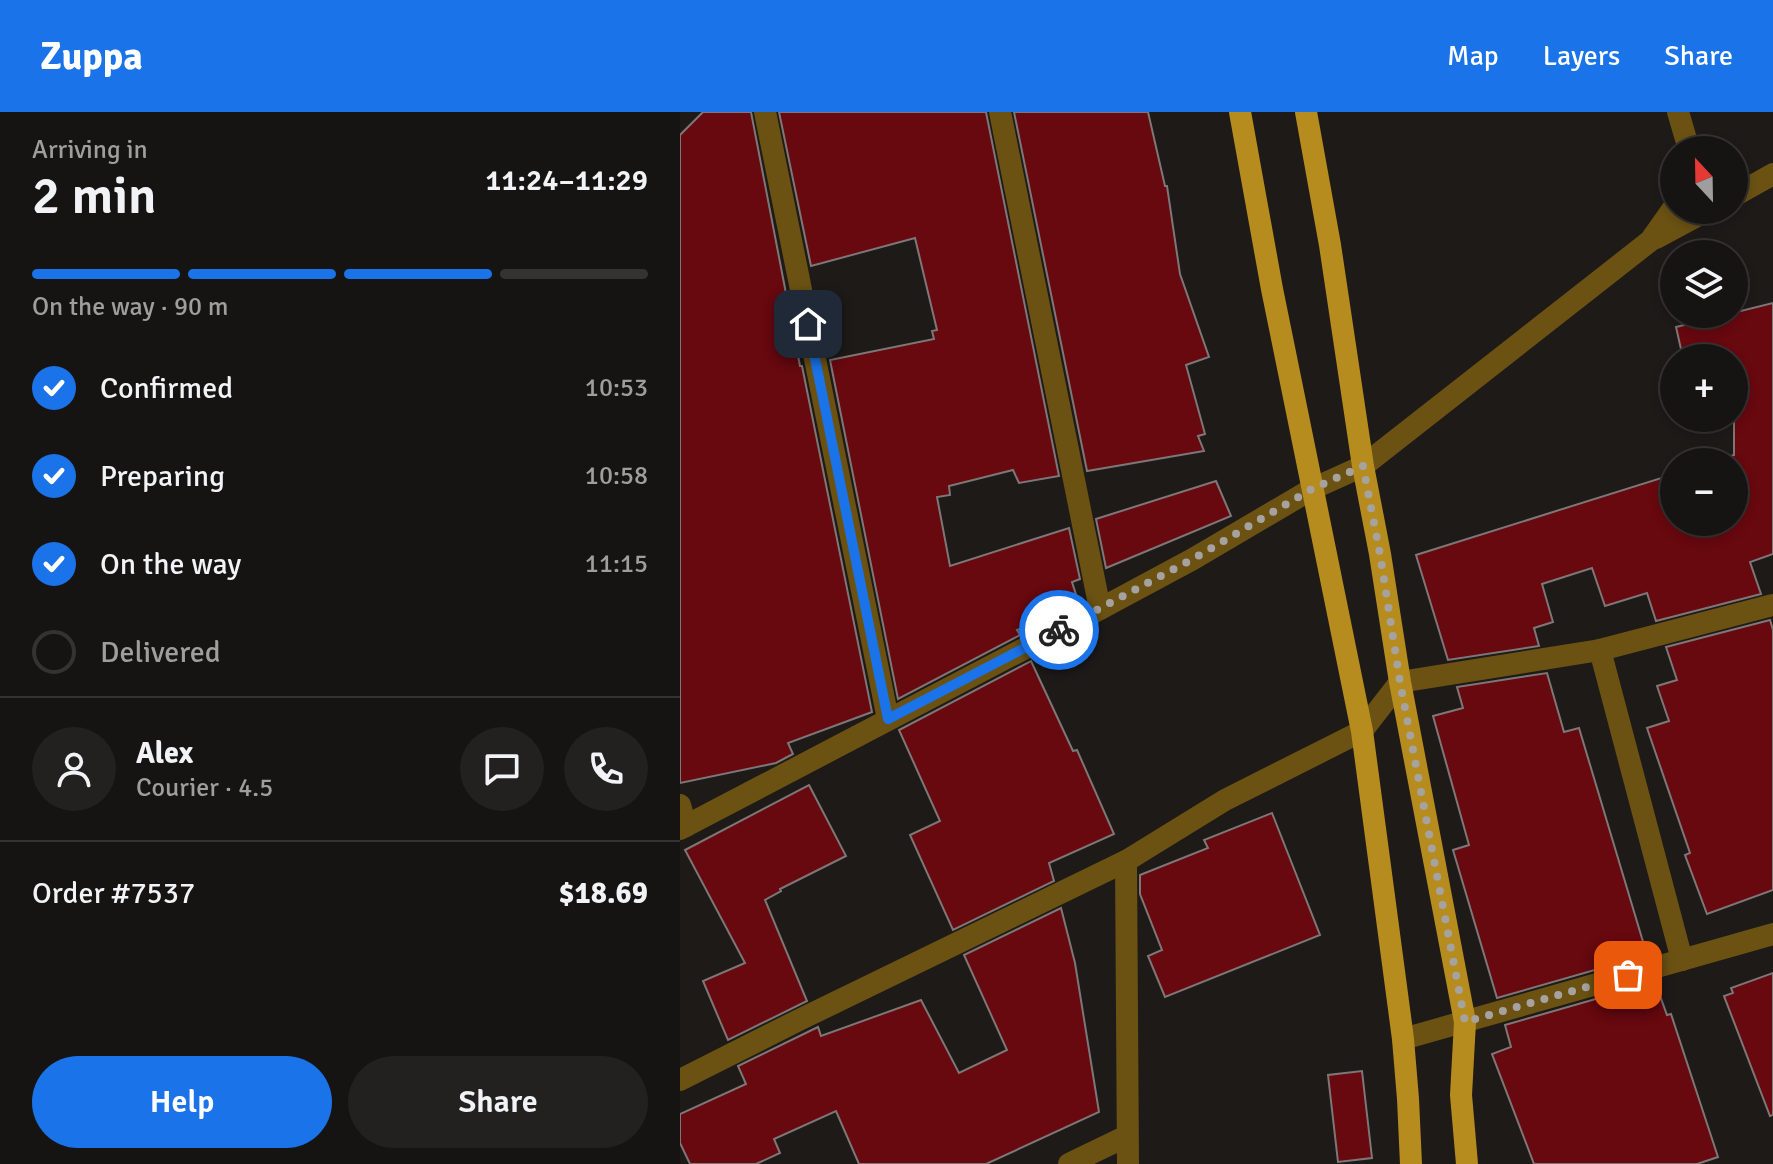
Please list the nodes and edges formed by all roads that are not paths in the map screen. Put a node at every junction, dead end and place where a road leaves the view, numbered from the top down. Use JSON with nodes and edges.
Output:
{"nodes":[{"id":1,"x":765,"y":112,"type":"edge"},
{"id":2,"x":1000,"y":112,"type":"edge"},
{"id":3,"x":1240,"y":112,"type":"edge"},
{"id":4,"x":1306,"y":112,"type":"edge"},
{"id":5,"x":1678,"y":112,"type":"edge"},
{"id":6,"x":1685,"y":136,"type":"edge"},
{"id":7,"x":1773,"y":174,"type":"edge"},
{"id":8,"x":1748,"y":188,"type":"edge"},
{"id":9,"x":1662,"y":224,"type":"edge"},
{"id":10,"x":1682,"y":224,"type":"edge"},
{"id":11,"x":1650,"y":241,"type":"junction"},
{"id":12,"x":1363,"y":466,"type":"junction"},
{"id":13,"x":1312,"y":489,"type":"junction"},
{"id":14,"x":1773,"y":605,"type":"edge"},
{"id":15,"x":1100,"y":609,"type":"junction"},
{"id":16,"x":1600,"y":650,"type":"junction"},
{"id":17,"x":1400,"y":682,"type":"junction"},
{"id":18,"x":888,"y":719,"type":"junction"},
{"id":19,"x":1362,"y":731,"type":"junction"},
{"id":20,"x":682,"y":820,"type":"edge"},
{"id":21,"x":1126,"y":861,"type":"junction"},
{"id":22,"x":1773,"y":934,"type":"edge"},
{"id":23,"x":1682,"y":960,"type":"junction"},
{"id":24,"x":1465,"y":1022,"type":"junction"},
{"id":25,"x":1403,"y":1039,"type":"junction"},
{"id":26,"x":680,"y":1080,"type":"edge"},
{"id":27,"x":1127,"y":1136,"type":"junction"},
{"id":28,"x":1069,"y":1164,"type":"edge"},
{"id":29,"x":1128,"y":1164,"type":"edge"},
{"id":30,"x":1411,"y":1164,"type":"edge"},
{"id":31,"x":1467,"y":1164,"type":"edge"}],
"edges":[{"from":1,"to":18,"type":"street"},
{"from":2,"to":15,"type":"street"},
{"from":3,"to":13,"type":"main road"},
{"from":4,"to":12,"type":"main road"},
{"from":5,"to":6,"type":"street"},
{"from":7,"to":8,"type":"street"},
{"from":9,"to":11,"type":"street"},
{"from":10,"to":11,"type":"street"},
{"from":11,"to":12,"type":"street"},
{"from":12,"to":13,"type":"street"},
{"from":12,"to":17,"type":"main road"},
{"from":13,"to":15,"type":"street"},
{"from":13,"to":19,"type":"main road"},
{"from":14,"to":16,"type":"street"},
{"from":15,"to":18,"type":"street"},
{"from":16,"to":17,"type":"street"},
{"from":16,"to":23,"type":"street"},
{"from":17,"to":19,"type":"street"},
{"from":17,"to":24,"type":"main road"},
{"from":18,"to":20,"type":"street"},
{"from":19,"to":21,"type":"street"},
{"from":19,"to":25,"type":"main road"},
{"from":21,"to":26,"type":"street"},
{"from":21,"to":27,"type":"street"},
{"from":22,"to":23,"type":"street"},
{"from":23,"to":24,"type":"street"},
{"from":24,"to":25,"type":"street"},
{"from":24,"to":31,"type":"main road"},
{"from":25,"to":30,"type":"main road"},
{"from":27,"to":28,"type":"street"},
{"from":27,"to":29,"type":"street"}]}
